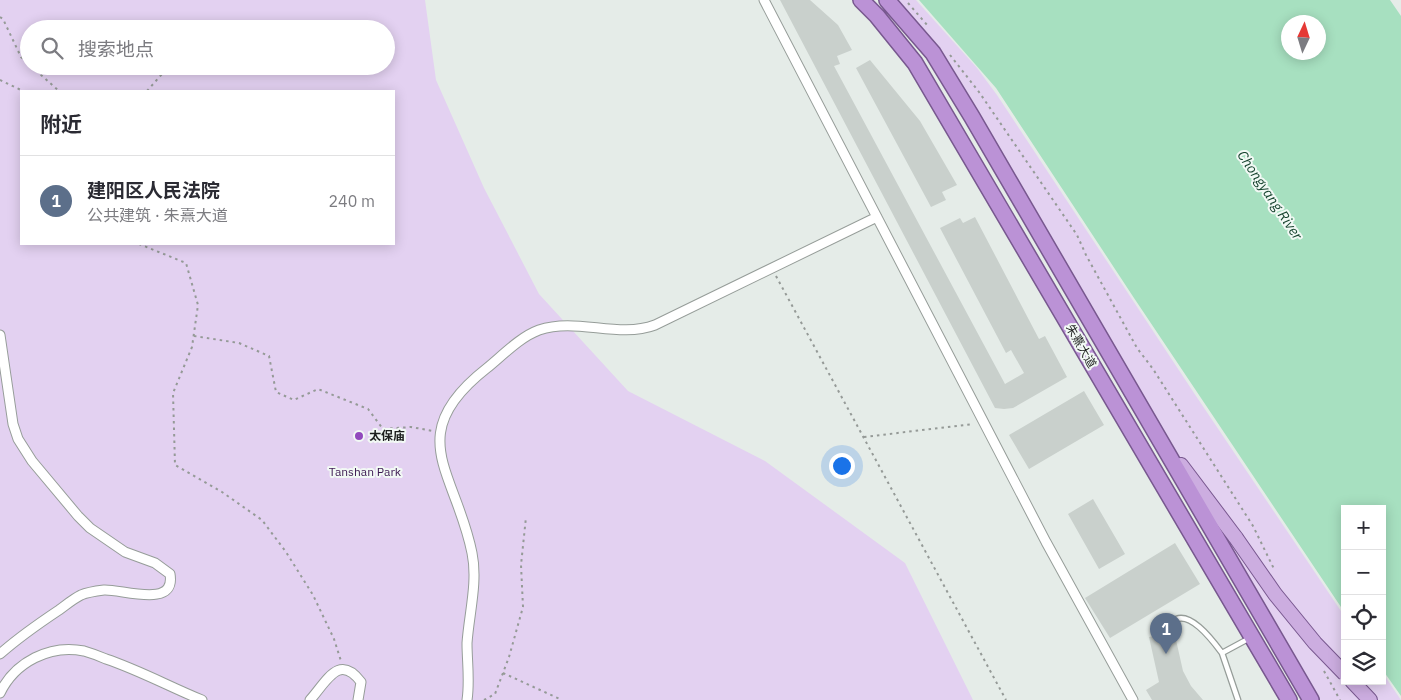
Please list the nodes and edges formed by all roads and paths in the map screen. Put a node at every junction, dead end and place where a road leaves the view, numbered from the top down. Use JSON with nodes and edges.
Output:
{"nodes":[{"id":1,"x":764,"y":0,"type":"edge"},
{"id":2,"x":861,"y":0,"type":"edge"},
{"id":3,"x":887,"y":0,"type":"edge"},
{"id":4,"x":905,"y":0,"type":"edge"},
{"id":5,"x":0,"y":18,"type":"edge"},
{"id":6,"x":933,"y":32,"type":"dead end"},
{"id":7,"x":948,"y":52,"type":"dead end"},
{"id":8,"x":20,"y":55,"type":"edge"},
{"id":9,"x":41,"y":75,"type":"edge"},
{"id":10,"x":161,"y":75,"type":"edge"},
{"id":11,"x":0,"y":80,"type":"edge"},
{"id":12,"x":21,"y":90,"type":"edge"},
{"id":13,"x":58,"y":90,"type":"edge"},
{"id":14,"x":148,"y":90,"type":"edge"},
{"id":15,"x":877,"y":217,"type":"junction"},
{"id":16,"x":141,"y":245,"type":"edge"},
{"id":17,"x":772,"y":268,"type":"junction"},
{"id":18,"x":0,"y":335,"type":"edge"},
{"id":19,"x":194,"y":336,"type":"junction"},
{"id":20,"x":984,"y":422,"type":"junction"},
{"id":21,"x":441,"y":433,"type":"junction"},
{"id":22,"x":1157,"y":434,"type":"junction"},
{"id":23,"x":864,"y":437,"type":"junction"},
{"id":24,"x":526,"y":517,"type":"dead end"},
{"id":25,"x":1275,"y":571,"type":"dead end"},
{"id":26,"x":1172,"y":622,"type":"dead end"},
{"id":27,"x":1252,"y":637,"type":"junction"},
{"id":28,"x":1222,"y":653,"type":"junction"},
{"id":29,"x":0,"y":654,"type":"edge"},
{"id":30,"x":343,"y":668,"type":"junction"},
{"id":31,"x":1322,"y":668,"type":"dead end"},
{"id":32,"x":1341,"y":670,"type":"edge"},
{"id":33,"x":503,"y":673,"type":"junction"},
{"id":34,"x":1356,"y":685,"type":"edge"},
{"id":35,"x":0,"y":693,"type":"edge"},
{"id":36,"x":202,"y":700,"type":"edge"},
{"id":37,"x":310,"y":700,"type":"edge"},
{"id":38,"x":358,"y":700,"type":"edge"},
{"id":39,"x":467,"y":700,"type":"edge"},
{"id":40,"x":484,"y":700,"type":"edge"},
{"id":41,"x":562,"y":700,"type":"edge"},
{"id":42,"x":1006,"y":700,"type":"edge"},
{"id":43,"x":1133,"y":700,"type":"edge"},
{"id":44,"x":1238,"y":700,"type":"edge"},
{"id":45,"x":1289,"y":700,"type":"edge"},
{"id":46,"x":1312,"y":700,"type":"edge"},
{"id":47,"x":1340,"y":700,"type":"edge"},
{"id":48,"x":1370,"y":700,"type":"edge"}],
"edges":[{"from":1,"to":15,"type":"street"},
{"from":2,"to":27,"type":"highway","name":"朱熹大道"},
{"from":3,"to":22,"type":"highway","name":"朱熹大道"},
{"from":4,"to":6,"type":"path"},
{"from":5,"to":8,"type":"path"},
{"from":7,"to":25,"type":"path"},
{"from":9,"to":13,"type":"path"},
{"from":10,"to":14,"type":"path"},
{"from":11,"to":12,"type":"path"},
{"from":15,"to":17,"type":"street"},
{"from":15,"to":20,"type":"street"},
{"from":16,"to":19,"type":"path"},
{"from":17,"to":21,"type":"street"},
{"from":17,"to":23,"type":"path"},
{"from":18,"to":29,"type":"street"},
{"from":19,"to":21,"type":"path"},
{"from":19,"to":30,"type":"path"},
{"from":20,"to":23,"type":"path"},
{"from":20,"to":43,"type":"street"},
{"from":21,"to":39,"type":"street"},
{"from":22,"to":32,"type":"main road","bridge":true},
{"from":22,"to":46,"type":"highway","name":"朱熹大道"},
{"from":23,"to":42,"type":"path"},
{"from":24,"to":33,"type":"path"},
{"from":26,"to":28,"type":"lane"},
{"from":27,"to":28,"type":"lane"},
{"from":27,"to":45,"type":"highway","name":"朱熹大道"},
{"from":28,"to":44,"type":"lane"},
{"from":30,"to":37,"type":"street"},
{"from":30,"to":38,"type":"street"},
{"from":31,"to":47,"type":"path"},
{"from":33,"to":40,"type":"path"},
{"from":33,"to":41,"type":"path"},
{"from":34,"to":48,"type":"main road"},
{"from":35,"to":36,"type":"street"}]}
